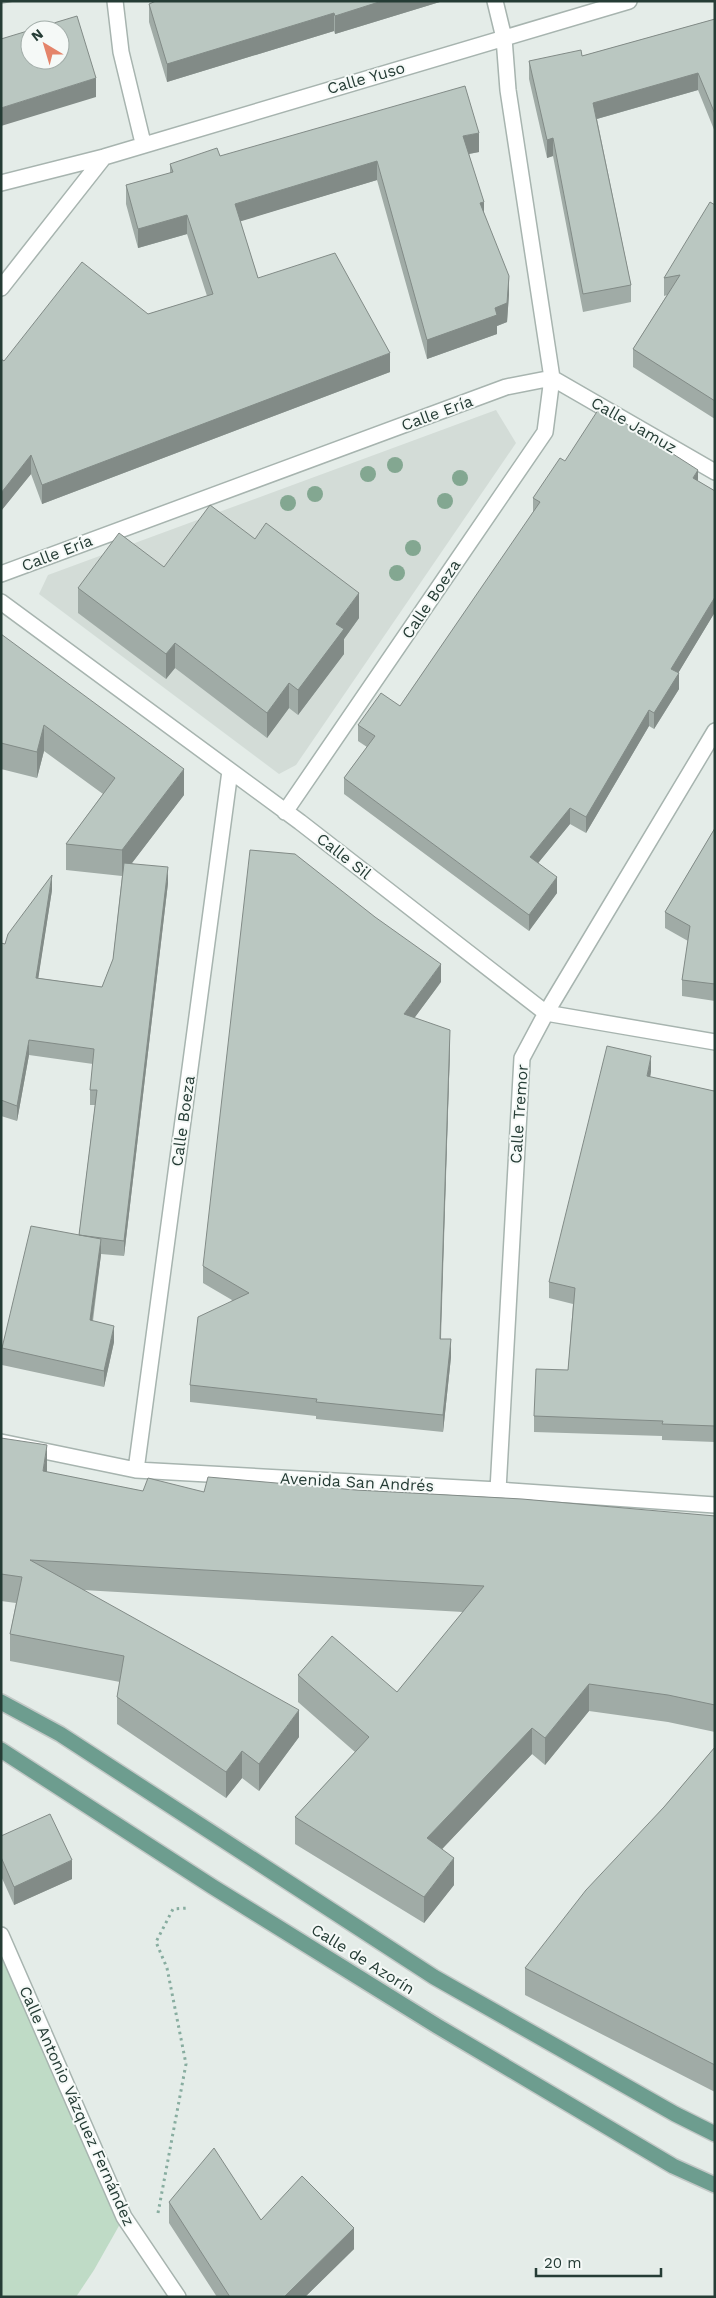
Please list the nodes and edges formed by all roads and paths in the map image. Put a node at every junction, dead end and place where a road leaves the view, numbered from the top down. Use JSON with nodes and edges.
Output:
{"nodes":[{"id":1,"x":115,"y":1,"type":"edge"},
{"id":2,"x":494,"y":1,"type":"edge"},
{"id":3,"x":629,"y":1,"type":"edge"},
{"id":4,"x":504,"y":38,"type":"junction"},
{"id":5,"x":143,"y":143,"type":"junction"},
{"id":6,"x":104,"y":157,"type":"junction"},
{"id":7,"x":1,"y":183,"type":"edge"},
{"id":8,"x":1,"y":288,"type":"edge"},
{"id":9,"x":552,"y":378,"type":"junction"},
{"id":10,"x":715,"y":472,"type":"edge"},
{"id":11,"x":1,"y":574,"type":"edge"},
{"id":12,"x":1,"y":602,"type":"edge"},
{"id":13,"x":715,"y":731,"type":"edge"},
{"id":14,"x":230,"y":772,"type":"junction"},
{"id":15,"x":285,"y":812,"type":"junction"},
{"id":16,"x":546,"y":1013,"type":"junction"},
{"id":17,"x":715,"y":1042,"type":"edge"},
{"id":18,"x":1,"y":1442,"type":"edge"},
{"id":19,"x":136,"y":1470,"type":"junction"},
{"id":20,"x":498,"y":1490,"type":"junction"},
{"id":21,"x":715,"y":1505,"type":"edge"},
{"id":22,"x":1,"y":1702,"type":"edge"},
{"id":23,"x":1,"y":1750,"type":"edge"},
{"id":24,"x":192,"y":1907,"type":"dead end"},
{"id":25,"x":1,"y":1936,"type":"edge"},
{"id":26,"x":715,"y":2134,"type":"edge"},
{"id":27,"x":715,"y":2185,"type":"edge"},
{"id":28,"x":150,"y":2256,"type":"junction"},
{"id":29,"x":178,"y":2297,"type":"edge"}],
"edges":[{"from":1,"to":5,"type":"street"},
{"from":2,"to":4,"type":"street"},
{"from":3,"to":4,"type":"street","name":"Calle Yuso"},
{"from":4,"to":5,"type":"street","name":"Calle Yuso"},
{"from":4,"to":9,"type":"street"},
{"from":5,"to":6,"type":"street","name":"Calle Yuso"},
{"from":6,"to":7,"type":"street","name":"Calle Yuso"},
{"from":6,"to":8,"type":"street"},
{"from":9,"to":10,"type":"street","name":"Calle Jamuz"},
{"from":9,"to":11,"type":"street","name":"Calle Ería"},
{"from":9,"to":15,"type":"street","name":"Calle Boeza"},
{"from":12,"to":14,"type":"street","name":"Calle Sil"},
{"from":13,"to":16,"type":"street","name":"Calle Tremor"},
{"from":14,"to":15,"type":"street","name":"Calle Sil"},
{"from":14,"to":19,"type":"street","name":"Calle Boeza"},
{"from":15,"to":16,"type":"street","name":"Calle Sil"},
{"from":16,"to":17,"type":"street","name":"Calle Sil"},
{"from":16,"to":20,"type":"street","name":"Calle Tremor"},
{"from":18,"to":19,"type":"street","name":"Avenida San Andrés"},
{"from":19,"to":20,"type":"street","name":"Avenida San Andrés"},
{"from":20,"to":21,"type":"street","name":"Avenida San Andrés"},
{"from":22,"to":26,"type":"main road","name":"Calle de Azorín"},
{"from":23,"to":27,"type":"main road","name":"Calle de Azorín"},
{"from":24,"to":28,"type":"path"},
{"from":25,"to":28,"type":"street","name":"Calle Antonio Vázquez Fernández"},
{"from":28,"to":29,"type":"street","name":"Calle Antonio Vázquez Fernández"}]}
